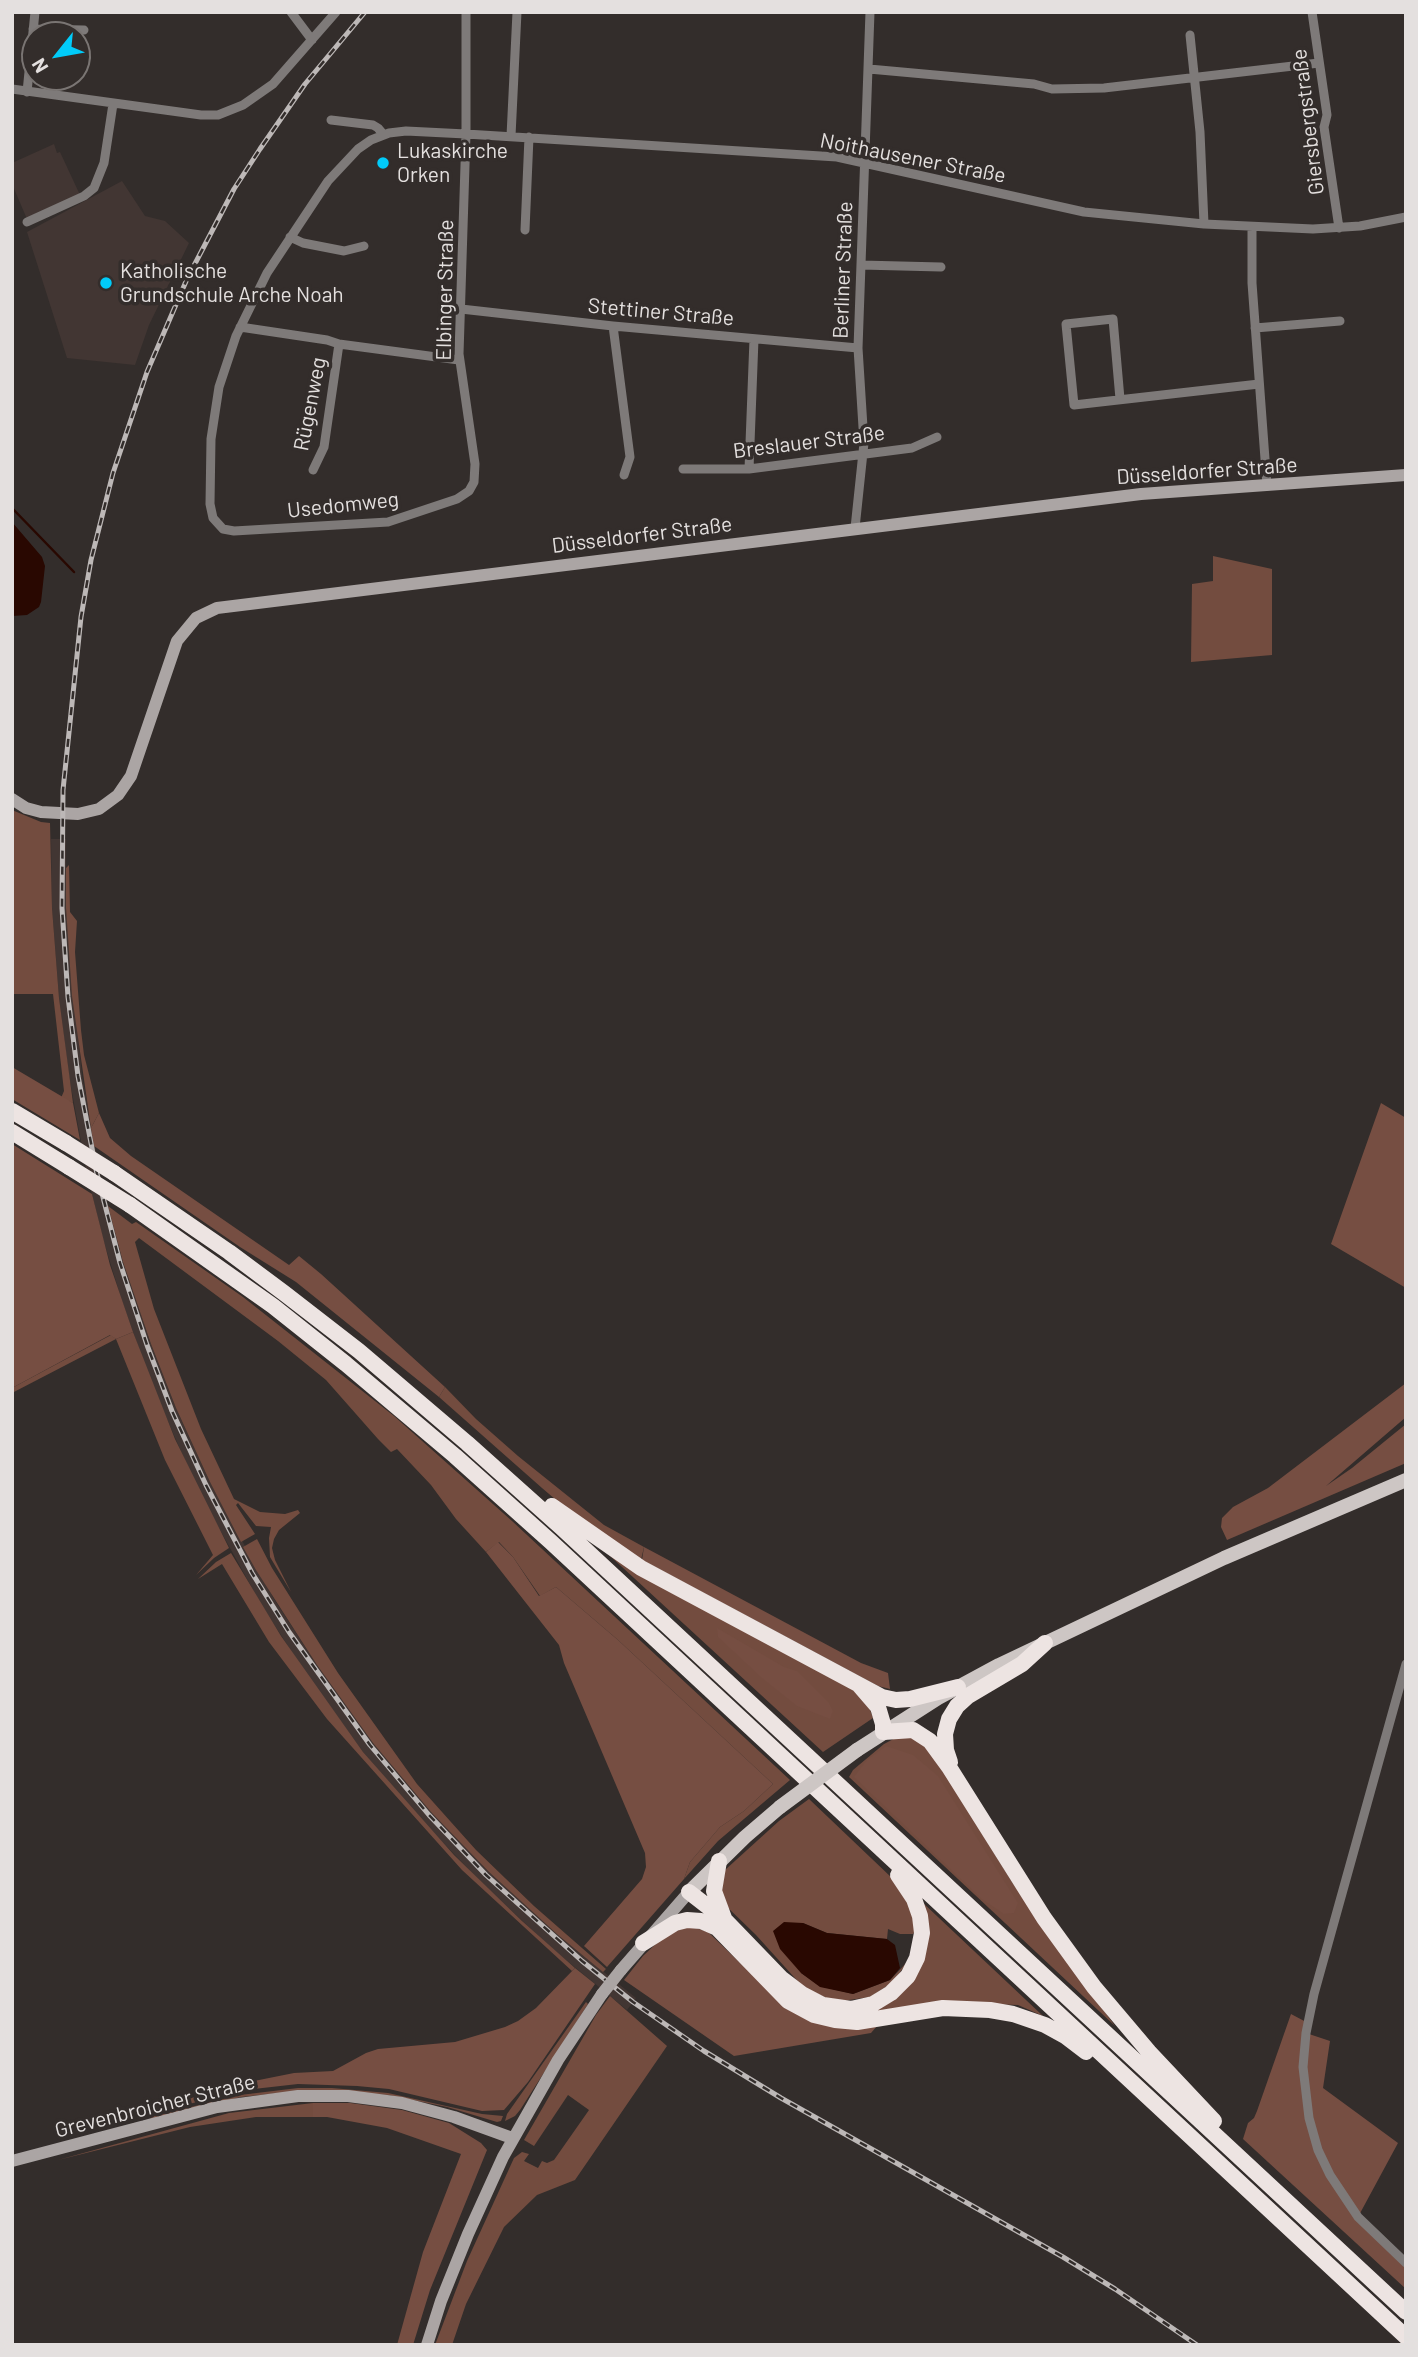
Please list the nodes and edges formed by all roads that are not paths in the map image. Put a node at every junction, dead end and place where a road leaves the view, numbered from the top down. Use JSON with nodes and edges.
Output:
{"nodes":[{"id":1,"x":291,"y":12,"type":"edge"},
{"id":2,"x":336,"y":12,"type":"edge"},
{"id":3,"x":466,"y":12,"type":"edge"},
{"id":4,"x":517,"y":12,"type":"edge"},
{"id":5,"x":870,"y":12,"type":"edge"},
{"id":6,"x":1312,"y":12,"type":"edge"},
{"id":7,"x":1190,"y":34,"type":"dead end"},
{"id":8,"x":312,"y":40,"type":"junction"},
{"id":9,"x":1319,"y":63,"type":"junction"},
{"id":10,"x":869,"y":69,"type":"junction"},
{"id":11,"x":1195,"y":77,"type":"junction"},
{"id":12,"x":12,"y":89,"type":"edge"},
{"id":13,"x":27,"y":92,"type":"joint"},
{"id":14,"x":113,"y":104,"type":"junction"},
{"id":15,"x":331,"y":120,"type":"dead end"},
{"id":16,"x":383,"y":134,"type":"junction"},
{"id":17,"x":466,"y":134,"type":"junction"},
{"id":18,"x":511,"y":136,"type":"junction"},
{"id":19,"x":529,"y":137,"type":"junction"},
{"id":20,"x":865,"y":162,"type":"junction"},
{"id":21,"x":1406,"y":218,"type":"edge"},
{"id":22,"x":27,"y":222,"type":"dead end"},
{"id":23,"x":1203,"y":224,"type":"junction"},
{"id":24,"x":1252,"y":228,"type":"junction"},
{"id":25,"x":1339,"y":228,"type":"junction"},
{"id":26,"x":525,"y":230,"type":"dead end"},
{"id":27,"x":290,"y":237,"type":"junction"},
{"id":28,"x":364,"y":246,"type":"dead end"},
{"id":29,"x":861,"y":265,"type":"junction"},
{"id":30,"x":941,"y":267,"type":"dead end"},
{"id":31,"x":461,"y":309,"type":"junction"},
{"id":32,"x":1340,"y":321,"type":"dead end"},
{"id":33,"x":612,"y":326,"type":"junction"},
{"id":34,"x":240,"y":327,"type":"junction"},
{"id":35,"x":1255,"y":328,"type":"junction"},
{"id":36,"x":754,"y":339,"type":"junction"},
{"id":37,"x":339,"y":344,"type":"junction"},
{"id":38,"x":858,"y":348,"type":"junction"},
{"id":39,"x":459,"y":360,"type":"junction"},
{"id":40,"x":1259,"y":384,"type":"junction"},
{"id":41,"x":1120,"y":399,"type":"junction"},
{"id":42,"x":937,"y":437,"type":"dead end"},
{"id":43,"x":863,"y":454,"type":"junction"},
{"id":44,"x":749,"y":469,"type":"junction"},
{"id":45,"x":313,"y":470,"type":"dead end"},
{"id":46,"x":683,"y":470,"type":"dead end"},
{"id":47,"x":624,"y":475,"type":"dead end"},
{"id":48,"x":1406,"y":475,"type":"edge"},
{"id":49,"x":1268,"y":486,"type":"junction"},
{"id":50,"x":472,"y":487,"type":"joint"},
{"id":51,"x":855,"y":528,"type":"junction"},
{"id":52,"x":12,"y":799,"type":"edge"},
{"id":53,"x":12,"y":1111,"type":"edge"},
{"id":54,"x":12,"y":1132,"type":"edge"},
{"id":55,"x":467,"y":1443,"type":"junction"},
{"id":56,"x":1406,"y":1480,"type":"edge"},
{"id":57,"x":1045,"y":1643,"type":"junction"},
{"id":58,"x":1406,"y":1664,"type":"edge"},
{"id":59,"x":859,"y":1685,"type":"junction"},
{"id":60,"x":958,"y":1687,"type":"junction"},
{"id":61,"x":883,"y":1732,"type":"junction"},
{"id":62,"x":960,"y":1784,"type":"junction"},
{"id":63,"x":845,"y":1816,"type":"junction"},
{"id":64,"x":719,"y":1861,"type":"junction"},
{"id":65,"x":689,"y":1892,"type":"junction"},
{"id":66,"x":721,"y":1924,"type":"junction"},
{"id":67,"x":643,"y":1943,"type":"junction"},
{"id":68,"x":1143,"y":2093,"type":"junction"},
{"id":69,"x":512,"y":2138,"type":"junction"},
{"id":70,"x":12,"y":2161,"type":"edge"},
{"id":71,"x":1275,"y":2191,"type":"junction"},
{"id":72,"x":1406,"y":2263,"type":"edge"},
{"id":73,"x":1406,"y":2312,"type":"edge"},
{"id":74,"x":1406,"y":2337,"type":"edge"},
{"id":75,"x":427,"y":2345,"type":"edge"}],
"edges":[{"from":1,"to":8,"type":"street"},
{"from":2,"to":8,"type":"street"},
{"from":3,"to":17,"type":"street","name":"Elbinger Straße"},
{"from":4,"to":18,"type":"street"},
{"from":5,"to":10,"type":"street","name":"Berliner Straße"},
{"from":6,"to":9,"type":"street","name":"Giersbergstraße"},
{"from":7,"to":11,"type":"street"},
{"from":8,"to":14,"type":"street"},
{"from":9,"to":11,"type":"street"},
{"from":9,"to":25,"type":"street","name":"Giersbergstraße"},
{"from":10,"to":11,"type":"street"},
{"from":10,"to":20,"type":"street","name":"Berliner Straße"},
{"from":11,"to":23,"type":"street"},
{"from":12,"to":13,"type":"street"},
{"from":13,"to":14,"type":"street"},
{"from":14,"to":22,"type":"street"},
{"from":15,"to":16,"type":"street","name":"Noithausener Straße"},
{"from":16,"to":17,"type":"street","name":"Noithausener Straße"},
{"from":16,"to":27,"type":"street"},
{"from":17,"to":18,"type":"street","name":"Noithausener Straße"},
{"from":17,"to":31,"type":"street","name":"Elbinger Straße"},
{"from":18,"to":19,"type":"street","name":"Noithausener Straße"},
{"from":19,"to":20,"type":"street","name":"Noithausener Straße"},
{"from":19,"to":26,"type":"street"},
{"from":20,"to":23,"type":"street","name":"Noithausener Straße"},
{"from":20,"to":29,"type":"street","name":"Berliner Straße"},
{"from":21,"to":25,"type":"street","name":"Noithausener Straße"},
{"from":23,"to":24,"type":"street","name":"Noithausener Straße"},
{"from":24,"to":25,"type":"street","name":"Noithausener Straße"},
{"from":24,"to":35,"type":"street"},
{"from":27,"to":28,"type":"street"},
{"from":27,"to":34,"type":"street"},
{"from":29,"to":30,"type":"street"},
{"from":29,"to":38,"type":"street","name":"Berliner Straße"},
{"from":31,"to":33,"type":"street","name":"Stettiner Straße"},
{"from":31,"to":39,"type":"street","name":"Elbinger Straße"},
{"from":32,"to":35,"type":"street"},
{"from":33,"to":36,"type":"street","name":"Stettiner Straße"},
{"from":33,"to":47,"type":"street"},
{"from":34,"to":37,"type":"street"},
{"from":34,"to":50,"type":"street","name":"Usedomweg"},
{"from":35,"to":40,"type":"street"},
{"from":36,"to":38,"type":"street","name":"Stettiner Straße"},
{"from":36,"to":44,"type":"street"},
{"from":37,"to":39,"type":"street"},
{"from":37,"to":45,"type":"street","name":"Rügenweg"},
{"from":38,"to":43,"type":"street","name":"Berliner Straße"},
{"from":39,"to":50,"type":"street","name":"Elbinger Straße"},
{"from":40,"to":41,"type":"street"},
{"from":40,"to":49,"type":"street"},
{"from":41,"to":41,"type":"street"},
{"from":42,"to":43,"type":"street","name":"Breslauer Straße"},
{"from":43,"to":44,"type":"street","name":"Breslauer Straße"},
{"from":43,"to":51,"type":"street","name":"Berliner Straße"},
{"from":44,"to":46,"type":"street","name":"Breslauer Straße"},
{"from":48,"to":49,"type":"street","name":"Düsseldorfer Straße"},
{"from":49,"to":51,"type":"street","name":"Düsseldorfer Straße"},
{"from":51,"to":52,"type":"street","name":"Düsseldorfer Straße"},
{"from":53,"to":55,"type":"highway","bridge":true},
{"from":54,"to":63,"type":"highway","bridge":true},
{"from":55,"to":59,"type":"highway"},
{"from":55,"to":71,"type":"highway"},
{"from":56,"to":57,"type":"main road"},
{"from":57,"to":60,"type":"main road"},
{"from":57,"to":62,"type":"highway"},
{"from":58,"to":72,"type":"street"},
{"from":59,"to":60,"type":"highway"},
{"from":59,"to":61,"type":"highway"},
{"from":60,"to":61,"type":"main road"},
{"from":61,"to":62,"type":"highway"},
{"from":61,"to":64,"type":"main road","bridge":true},
{"from":62,"to":71,"type":"highway"},
{"from":63,"to":66,"type":"highway"},
{"from":63,"to":68,"type":"highway"},
{"from":64,"to":65,"type":"main road"},
{"from":64,"to":66,"type":"highway"},
{"from":65,"to":66,"type":"highway"},
{"from":65,"to":67,"type":"street"},
{"from":66,"to":67,"type":"highway"},
{"from":66,"to":68,"type":"highway"},
{"from":67,"to":69,"type":"street","bridge":true},
{"from":68,"to":74,"type":"highway"},
{"from":69,"to":70,"type":"street","name":"Grevenbroicher Straße"},
{"from":69,"to":75,"type":"street"},
{"from":71,"to":73,"type":"highway"}]}
